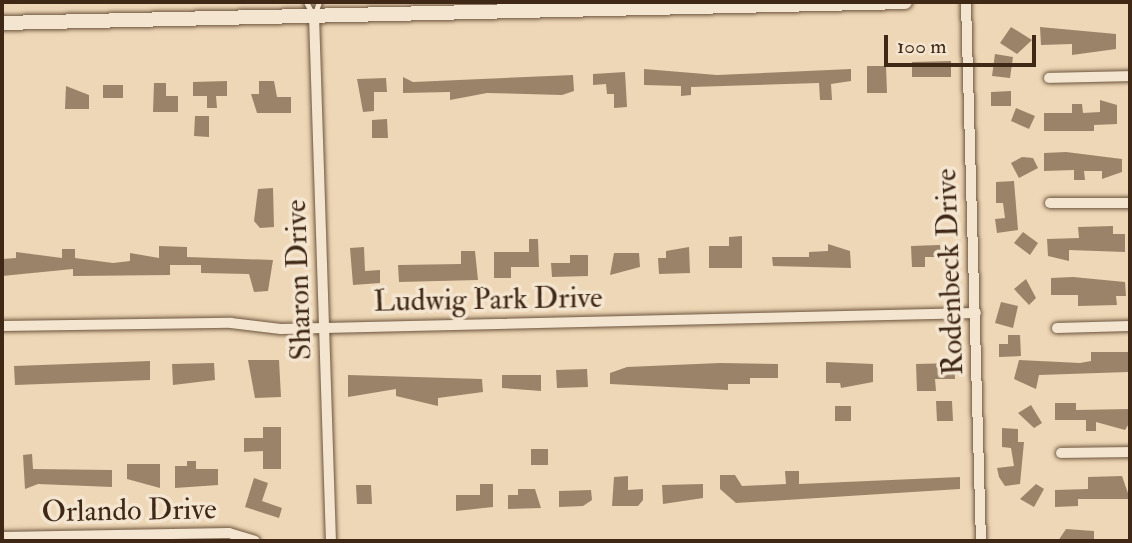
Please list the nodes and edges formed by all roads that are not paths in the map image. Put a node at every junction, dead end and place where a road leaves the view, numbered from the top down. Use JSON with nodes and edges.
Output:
{"nodes":[{"id":1,"x":306,"y":2,"type":"edge"},
{"id":2,"x":319,"y":2,"type":"edge"},
{"id":3,"x":905,"y":2,"type":"edge"},
{"id":4,"x":966,"y":2,"type":"edge"},
{"id":5,"x":645,"y":5,"type":"edge"},
{"id":6,"x":314,"y":16,"type":"junction"},
{"id":7,"x":2,"y":23,"type":"edge"},
{"id":8,"x":1130,"y":76,"type":"edge"},
{"id":9,"x":1049,"y":78,"type":"dead end"},
{"id":10,"x":1050,"y":203,"type":"dead end"},
{"id":11,"x":1130,"y":203,"type":"edge"},
{"id":12,"x":976,"y":313,"type":"junction"},
{"id":13,"x":2,"y":326,"type":"edge"},
{"id":14,"x":1130,"y":326,"type":"edge"},
{"id":15,"x":327,"y":328,"type":"junction"},
{"id":16,"x":1056,"y":328,"type":"dead end"},
{"id":17,"x":1130,"y":452,"type":"edge"},
{"id":18,"x":1062,"y":453,"type":"dead end"},
{"id":19,"x":2,"y":537,"type":"edge"},
{"id":20,"x":256,"y":541,"type":"edge"},
{"id":21,"x":331,"y":541,"type":"edge"},
{"id":22,"x":981,"y":541,"type":"edge"}],
"edges":[{"from":1,"to":6,"type":"lane"},
{"from":2,"to":6,"type":"lane"},
{"from":3,"to":5,"type":"main road"},
{"from":4,"to":12,"type":"street","name":"Rodenbeck Drive"},
{"from":5,"to":6,"type":"main road"},
{"from":6,"to":7,"type":"main road"},
{"from":6,"to":15,"type":"street","name":"Sharon Drive"},
{"from":8,"to":9,"type":"street"},
{"from":10,"to":11,"type":"street"},
{"from":12,"to":15,"type":"street","name":"Ludwig Park Drive"},
{"from":12,"to":22,"type":"street","name":"Rodenbeck Drive"},
{"from":13,"to":15,"type":"street","name":"Ludwig Park Drive"},
{"from":14,"to":16,"type":"street"},
{"from":15,"to":21,"type":"street","name":"Sharon Drive"},
{"from":17,"to":18,"type":"street"},
{"from":19,"to":20,"type":"street","name":"Orlando Drive"}]}
